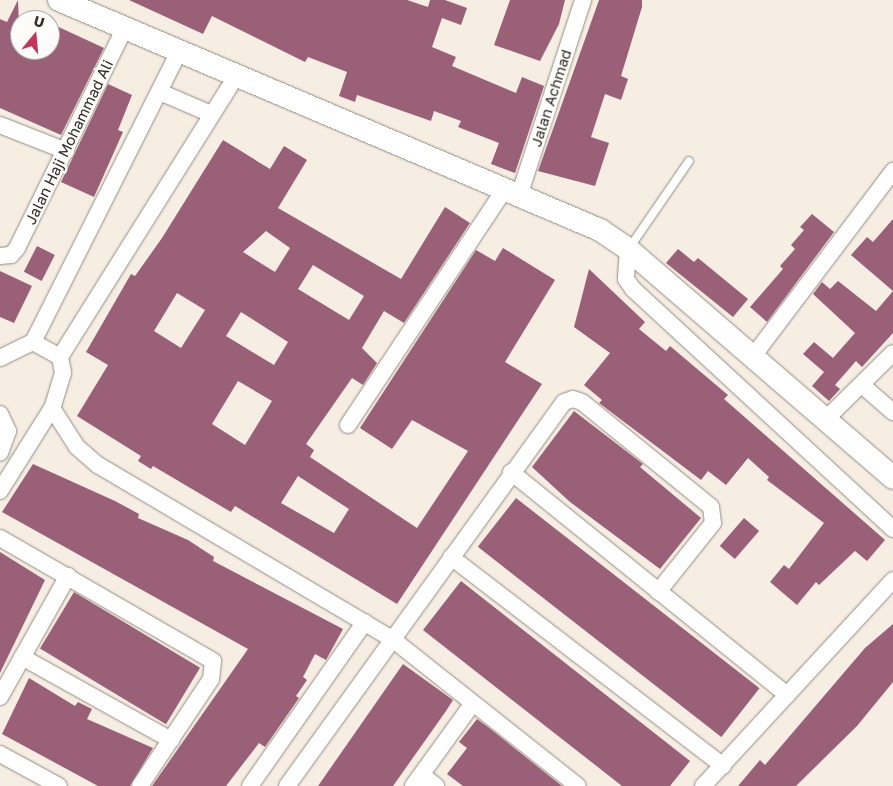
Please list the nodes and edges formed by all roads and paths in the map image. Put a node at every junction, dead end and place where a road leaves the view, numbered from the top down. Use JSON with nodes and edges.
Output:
{"nodes":[{"id":1,"x":59,"y":0,"type":"edge"},
{"id":2,"x":583,"y":0,"type":"edge"},
{"id":3,"x":125,"y":28,"type":"junction"},
{"id":4,"x":179,"y":52,"type":"junction"},
{"id":5,"x":236,"y":76,"type":"junction"},
{"id":6,"x":160,"y":92,"type":"junction"},
{"id":7,"x":211,"y":114,"type":"junction"},
{"id":8,"x":0,"y":125,"type":"edge"},
{"id":9,"x":66,"y":151,"type":"junction"},
{"id":10,"x":689,"y":160,"type":"dead end"},
{"id":11,"x":893,"y":171,"type":"edge"},
{"id":12,"x":511,"y":193,"type":"junction"},
{"id":13,"x":628,"y":249,"type":"junction"},
{"id":14,"x":6,"y":255,"type":"edge"},
{"id":15,"x":32,"y":342,"type":"junction"},
{"id":16,"x":893,"y":353,"type":"edge"},
{"id":17,"x":754,"y":355,"type":"junction"},
{"id":18,"x":60,"y":357,"type":"junction"},
{"id":19,"x":0,"y":358,"type":"edge"},
{"id":20,"x":863,"y":386,"type":"junction"},
{"id":21,"x":52,"y":408,"type":"junction"},
{"id":22,"x":893,"y":412,"type":"edge"},
{"id":23,"x":0,"y":414,"type":"edge"},
{"id":24,"x":825,"y":420,"type":"junction"},
{"id":25,"x":348,"y":425,"type":"dead end"},
{"id":26,"x":0,"y":453,"type":"edge"},
{"id":27,"x":511,"y":472,"type":"junction"},
{"id":28,"x":893,"y":478,"type":"edge"},
{"id":29,"x":0,"y":491,"type":"edge"},
{"id":30,"x":893,"y":529,"type":"edge"},
{"id":31,"x":0,"y":538,"type":"edge"},
{"id":32,"x":451,"y":557,"type":"junction"},
{"id":33,"x":68,"y":576,"type":"junction"},
{"id":34,"x":893,"y":580,"type":"edge"},
{"id":35,"x":658,"y":592,"type":"junction"},
{"id":36,"x":365,"y":622,"type":"junction"},
{"id":37,"x":391,"y":638,"type":"junction"},
{"id":38,"x":22,"y":657,"type":"junction"},
{"id":39,"x":787,"y":695,"type":"junction"},
{"id":40,"x":0,"y":697,"type":"edge"},
{"id":41,"x":473,"y":703,"type":"junction"},
{"id":42,"x":171,"y":740,"type":"junction"},
{"id":43,"x":0,"y":754,"type":"edge"},
{"id":44,"x":723,"y":766,"type":"junction"},
{"id":45,"x":418,"y":780,"type":"edge"},
{"id":46,"x":59,"y":786,"type":"edge"},
{"id":47,"x":140,"y":786,"type":"edge"},
{"id":48,"x":250,"y":786,"type":"edge"},
{"id":49,"x":287,"y":786,"type":"edge"},
{"id":50,"x":436,"y":786,"type":"edge"},
{"id":51,"x":578,"y":786,"type":"edge"},
{"id":52,"x":703,"y":786,"type":"edge"}],
"edges":[{"from":1,"to":3,"type":"street"},
{"from":2,"to":12,"type":"street","name":"Jalan Achmad"},
{"from":3,"to":4,"type":"street"},
{"from":3,"to":9,"type":"street","name":"Jalan Haji Mohammad Ali"},
{"from":4,"to":5,"type":"street"},
{"from":4,"to":6,"type":"street"},
{"from":5,"to":7,"type":"street"},
{"from":5,"to":12,"type":"street"},
{"from":6,"to":7,"type":"street"},
{"from":6,"to":15,"type":"street"},
{"from":7,"to":18,"type":"street"},
{"from":8,"to":9,"type":"street"},
{"from":9,"to":14,"type":"street","name":"Jalan Haji Mohammad Ali"},
{"from":10,"to":13,"type":"lane"},
{"from":11,"to":17,"type":"street"},
{"from":12,"to":13,"type":"street"},
{"from":12,"to":25,"type":"street","name":"Jalan Achmad"},
{"from":13,"to":17,"type":"street"},
{"from":13,"to":30,"type":"street"},
{"from":15,"to":18,"type":"street"},
{"from":15,"to":19,"type":"street"},
{"from":16,"to":20,"type":"street"},
{"from":17,"to":24,"type":"street"},
{"from":18,"to":21,"type":"street"},
{"from":20,"to":22,"type":"street"},
{"from":20,"to":24,"type":"street"},
{"from":21,"to":29,"type":"street"},
{"from":21,"to":36,"type":"street"},
{"from":23,"to":26,"type":"street"},
{"from":24,"to":28,"type":"street"},
{"from":27,"to":32,"type":"street"},
{"from":27,"to":35,"type":"street"},
{"from":27,"to":35,"type":"street"},
{"from":31,"to":33,"type":"street"},
{"from":32,"to":37,"type":"street"},
{"from":32,"to":44,"type":"street"},
{"from":33,"to":38,"type":"street"},
{"from":33,"to":42,"type":"street"},
{"from":34,"to":39,"type":"street"},
{"from":35,"to":39,"type":"street"},
{"from":36,"to":37,"type":"street"},
{"from":36,"to":48,"type":"street"},
{"from":37,"to":41,"type":"street"},
{"from":37,"to":49,"type":"street"},
{"from":38,"to":40,"type":"street"},
{"from":38,"to":42,"type":"street"},
{"from":39,"to":44,"type":"street"},
{"from":41,"to":45,"type":"street"},
{"from":41,"to":51,"type":"street"},
{"from":42,"to":47,"type":"street"},
{"from":43,"to":46,"type":"street"},
{"from":44,"to":52,"type":"street"},
{"from":45,"to":50,"type":"street"}]}
